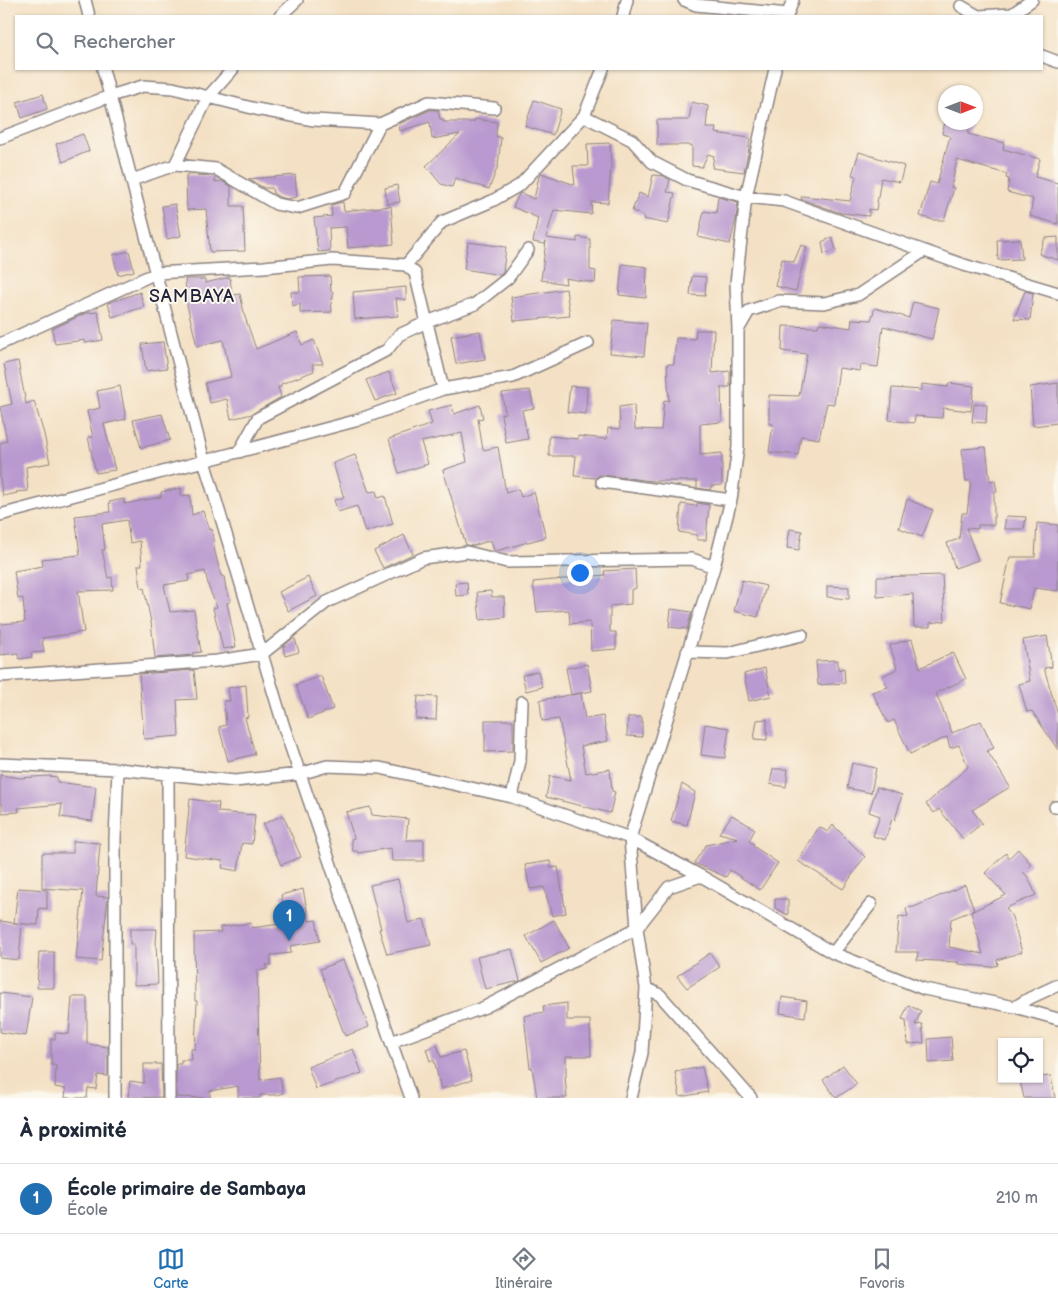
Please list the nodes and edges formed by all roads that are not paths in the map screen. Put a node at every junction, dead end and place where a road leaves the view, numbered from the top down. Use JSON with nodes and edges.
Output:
{"nodes":[{"id":1,"x":85,"y":0,"type":"edge"},
{"id":2,"x":296,"y":0,"type":"edge"},
{"id":3,"x":627,"y":0,"type":"edge"},
{"id":4,"x":684,"y":0,"type":"edge"},
{"id":5,"x":793,"y":0,"type":"edge"},
{"id":6,"x":1032,"y":0,"type":"edge"},
{"id":7,"x":959,"y":7,"type":"edge"},
{"id":8,"x":89,"y":15,"type":"edge"},
{"id":9,"x":281,"y":15,"type":"edge"},
{"id":10,"x":623,"y":15,"type":"edge"},
{"id":11,"x":788,"y":15,"type":"edge"},
{"id":12,"x":976,"y":15,"type":"edge"},
{"id":13,"x":995,"y":15,"type":"edge"},
{"id":14,"x":1043,"y":56,"type":"edge"},
{"id":15,"x":1058,"y":62,"type":"edge"},
{"id":16,"x":103,"y":70,"type":"edge"},
{"id":17,"x":232,"y":70,"type":"edge"},
{"id":18,"x":604,"y":70,"type":"edge"},
{"id":19,"x":775,"y":70,"type":"edge"},
{"id":20,"x":110,"y":96,"type":"junction"},
{"id":21,"x":208,"y":96,"type":"junction"},
{"id":22,"x":494,"y":108,"type":"dead end"},
{"id":23,"x":584,"y":116,"type":"junction"},
{"id":24,"x":380,"y":124,"type":"junction"},
{"id":25,"x":0,"y":138,"type":"edge"},
{"id":26,"x":176,"y":165,"type":"junction"},
{"id":27,"x":132,"y":180,"type":"junction"},
{"id":28,"x":746,"y":197,"type":"junction"},
{"id":29,"x":528,"y":250,"type":"dead end"},
{"id":30,"x":924,"y":251,"type":"junction"},
{"id":31,"x":406,"y":265,"type":"junction"},
{"id":32,"x":156,"y":273,"type":"junction"},
{"id":33,"x":1058,"y":293,"type":"edge"},
{"id":34,"x":427,"y":322,"type":"junction"},
{"id":35,"x":738,"y":330,"type":"junction"},
{"id":36,"x":588,"y":343,"type":"dead end"},
{"id":37,"x":0,"y":344,"type":"edge"},
{"id":38,"x":443,"y":389,"type":"junction"},
{"id":39,"x":239,"y":452,"type":"junction"},
{"id":40,"x":204,"y":461,"type":"junction"},
{"id":41,"x":602,"y":482,"type":"dead end"},
{"id":42,"x":731,"y":500,"type":"junction"},
{"id":43,"x":0,"y":515,"type":"edge"},
{"id":44,"x":714,"y":567,"type":"junction"},
{"id":45,"x":802,"y":635,"type":"dead end"},
{"id":46,"x":687,"y":652,"type":"junction"},
{"id":47,"x":262,"y":654,"type":"junction"},
{"id":48,"x":0,"y":676,"type":"edge"},
{"id":49,"x":522,"y":702,"type":"dead end"},
{"id":50,"x":0,"y":764,"type":"edge"},
{"id":51,"x":118,"y":769,"type":"junction"},
{"id":52,"x":168,"y":774,"type":"junction"},
{"id":53,"x":300,"y":774,"type":"junction"},
{"id":54,"x":512,"y":797,"type":"junction"},
{"id":55,"x":630,"y":838,"type":"junction"},
{"id":56,"x":701,"y":876,"type":"junction"},
{"id":57,"x":871,"y":904,"type":"dead end"},
{"id":58,"x":637,"y":928,"type":"junction"},
{"id":59,"x":833,"y":953,"type":"junction"},
{"id":60,"x":1058,"y":985,"type":"edge"},
{"id":61,"x":646,"y":988,"type":"junction"},
{"id":62,"x":1015,"y":1008,"type":"junction"},
{"id":63,"x":1058,"y":1019,"type":"edge"},
{"id":64,"x":391,"y":1042,"type":"junction"},
{"id":65,"x":116,"y":1098,"type":"edge"},
{"id":66,"x":169,"y":1098,"type":"edge"},
{"id":67,"x":411,"y":1098,"type":"edge"},
{"id":68,"x":631,"y":1098,"type":"edge"},
{"id":69,"x":751,"y":1098,"type":"edge"}],
"edges":[{"from":1,"to":8,"type":"street"},
{"from":2,"to":9,"type":"street"},
{"from":3,"to":10,"type":"street"},
{"from":4,"to":11,"type":"street"},
{"from":5,"to":11,"type":"street"},
{"from":6,"to":13,"type":"street"},
{"from":7,"to":12,"type":"street"},
{"from":14,"to":15,"type":"street"},
{"from":16,"to":20,"type":"street"},
{"from":17,"to":21,"type":"street"},
{"from":18,"to":23,"type":"street"},
{"from":19,"to":28,"type":"street"},
{"from":20,"to":21,"type":"street"},
{"from":20,"to":25,"type":"street"},
{"from":20,"to":27,"type":"street"},
{"from":21,"to":24,"type":"street"},
{"from":21,"to":26,"type":"street"},
{"from":22,"to":24,"type":"street"},
{"from":23,"to":28,"type":"street"},
{"from":23,"to":31,"type":"street"},
{"from":24,"to":26,"type":"street"},
{"from":26,"to":27,"type":"street"},
{"from":27,"to":32,"type":"street"},
{"from":28,"to":30,"type":"street"},
{"from":28,"to":35,"type":"street"},
{"from":29,"to":34,"type":"street"},
{"from":30,"to":33,"type":"street"},
{"from":30,"to":35,"type":"street"},
{"from":31,"to":32,"type":"street"},
{"from":31,"to":34,"type":"street"},
{"from":32,"to":37,"type":"street"},
{"from":32,"to":40,"type":"street"},
{"from":34,"to":38,"type":"street"},
{"from":34,"to":39,"type":"street"},
{"from":35,"to":42,"type":"street"},
{"from":36,"to":38,"type":"street"},
{"from":38,"to":39,"type":"street"},
{"from":39,"to":40,"type":"street"},
{"from":40,"to":43,"type":"street"},
{"from":40,"to":47,"type":"street"},
{"from":41,"to":42,"type":"street"},
{"from":42,"to":44,"type":"street"},
{"from":44,"to":46,"type":"street"},
{"from":44,"to":47,"type":"street"},
{"from":45,"to":46,"type":"street"},
{"from":46,"to":55,"type":"street"},
{"from":47,"to":48,"type":"street"},
{"from":47,"to":53,"type":"street"},
{"from":49,"to":54,"type":"street"},
{"from":50,"to":51,"type":"street"},
{"from":51,"to":52,"type":"street"},
{"from":51,"to":65,"type":"street"},
{"from":52,"to":53,"type":"street"},
{"from":52,"to":66,"type":"street"},
{"from":53,"to":54,"type":"street"},
{"from":53,"to":64,"type":"street"},
{"from":54,"to":55,"type":"street"},
{"from":55,"to":56,"type":"street"},
{"from":55,"to":58,"type":"street"},
{"from":56,"to":58,"type":"street"},
{"from":56,"to":59,"type":"street"},
{"from":57,"to":59,"type":"street"},
{"from":58,"to":61,"type":"street"},
{"from":58,"to":64,"type":"street"},
{"from":59,"to":62,"type":"street"},
{"from":60,"to":62,"type":"street"},
{"from":61,"to":68,"type":"street"},
{"from":61,"to":69,"type":"street"},
{"from":62,"to":63,"type":"street"},
{"from":64,"to":67,"type":"street"}]}
